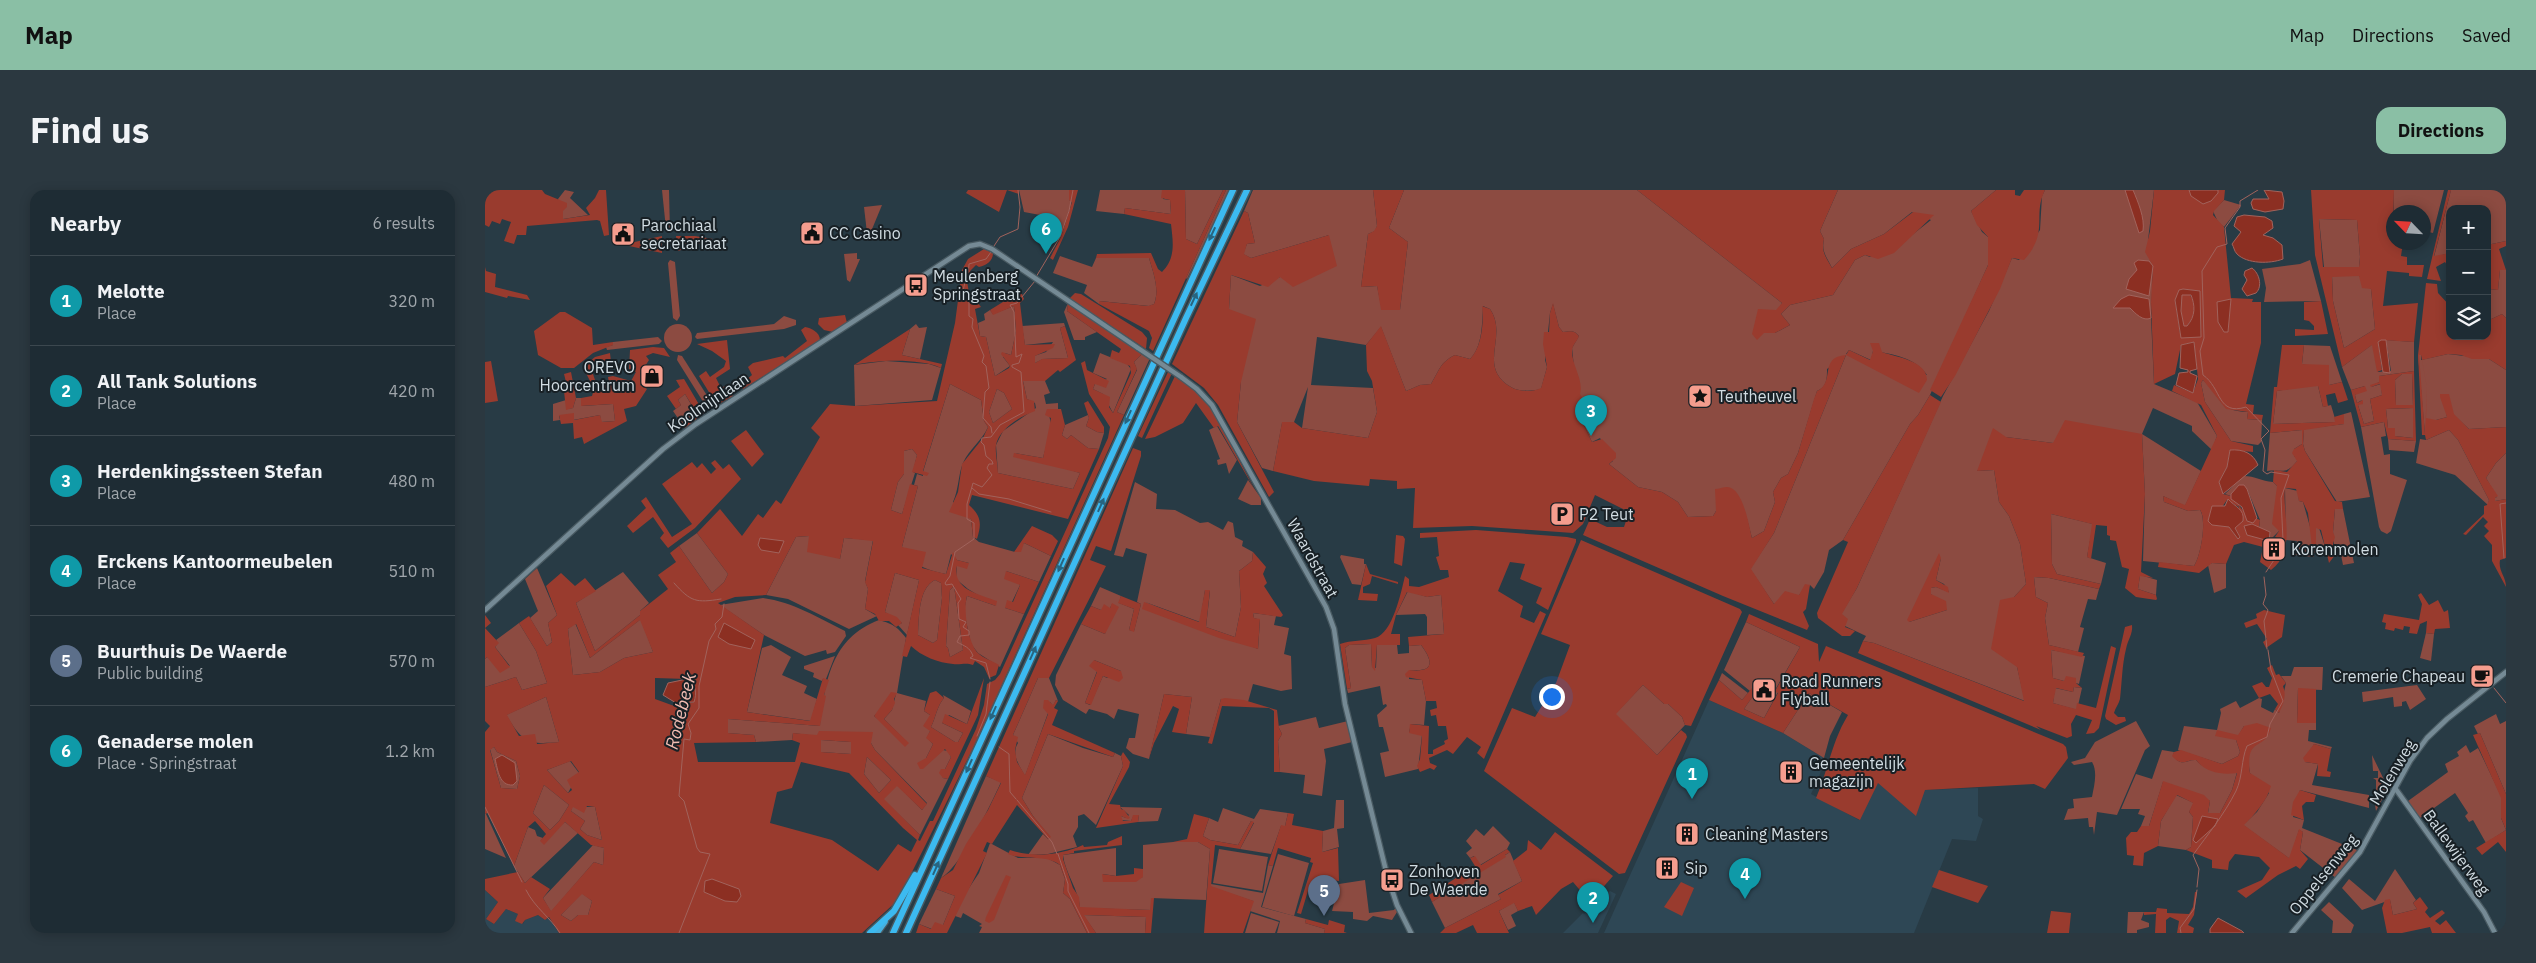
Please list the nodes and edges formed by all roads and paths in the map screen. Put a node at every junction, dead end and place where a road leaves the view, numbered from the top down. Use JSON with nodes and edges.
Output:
{"nodes":[{"id":1,"x":1233,"y":190,"type":"edge"},
{"id":2,"x":1247,"y":190,"type":"edge"},
{"id":3,"x":969,"y":246,"type":"joint"},
{"id":4,"x":485,"y":610,"type":"edge"},
{"id":5,"x":2506,"y":672,"type":"edge"},
{"id":6,"x":2395,"y":788,"type":"junction"},
{"id":7,"x":946,"y":817,"type":"junction"},
{"id":8,"x":2372,"y":831,"type":"joint"},
{"id":9,"x":894,"y":911,"type":"junction"},
{"id":10,"x":915,"y":912,"type":"junction"},
{"id":11,"x":870,"y":933,"type":"edge"},
{"id":12,"x":877,"y":933,"type":"edge"},
{"id":13,"x":893,"y":933,"type":"edge"},
{"id":14,"x":906,"y":933,"type":"edge"},
{"id":15,"x":911,"y":933,"type":"edge"},
{"id":16,"x":1411,"y":933,"type":"edge"},
{"id":17,"x":2291,"y":933,"type":"edge"},
{"id":18,"x":2495,"y":933,"type":"edge"}],
"edges":[{"from":1,"to":7,"type":"highway","one_way":true},
{"from":10,"to":2,"type":"highway","one_way":true},
{"from":3,"to":4,"type":"street","name":"Koolmijnlaan"},
{"from":3,"to":16,"type":"street","name":"Waardstraat","bridge":true},
{"from":5,"to":6,"type":"street","name":"Molenweg"},
{"from":6,"to":8,"type":"street","name":"Molenweg"},
{"from":6,"to":18,"type":"street","name":"Ballewijerweg"},
{"from":7,"to":9,"type":"highway"},
{"from":7,"to":13,"type":"highway"},
{"from":8,"to":17,"type":"street","name":"Oppelsenweg"},
{"from":9,"to":11,"type":"highway"},
{"from":9,"to":12,"type":"highway"},
{"from":10,"to":14,"type":"highway"},
{"from":10,"to":15,"type":"highway"}]}
